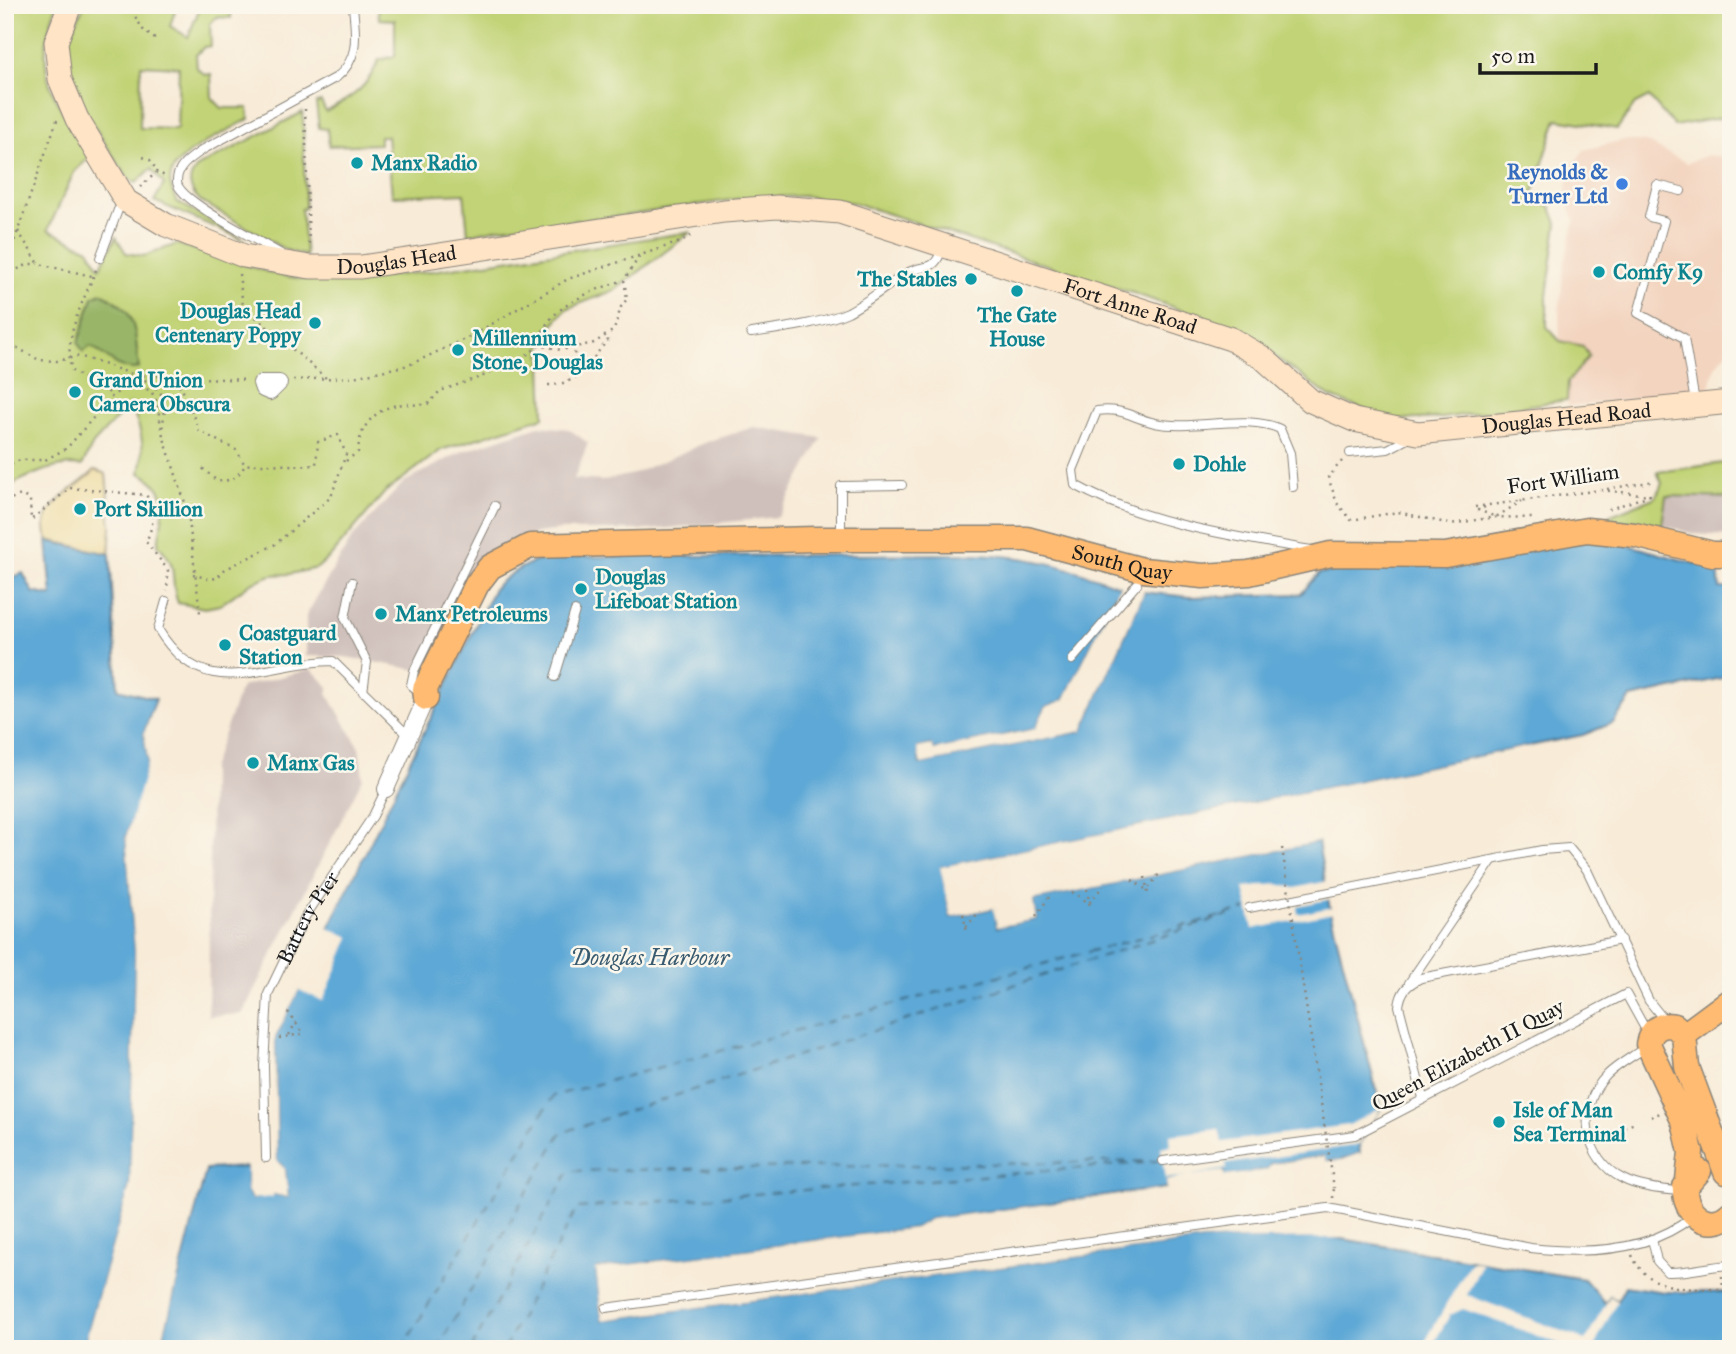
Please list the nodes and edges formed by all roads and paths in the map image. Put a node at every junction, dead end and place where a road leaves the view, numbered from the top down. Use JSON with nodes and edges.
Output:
{"nodes":[{"id":1,"x":70,"y":5,"type":"edge"},
{"id":2,"x":128,"y":5,"type":"edge"},
{"id":3,"x":353,"y":5,"type":"edge"},
{"id":4,"x":155,"y":39,"type":"dead end"},
{"id":5,"x":305,"y":94,"type":"junction"},
{"id":6,"x":70,"y":105,"type":"junction"},
{"id":7,"x":143,"y":157,"type":"dead end"},
{"id":8,"x":157,"y":172,"type":"junction"},
{"id":9,"x":177,"y":183,"type":"junction"},
{"id":10,"x":1681,"y":191,"type":"dead end"},
{"id":11,"x":131,"y":197,"type":"junction"},
{"id":12,"x":840,"y":212,"type":"joint"},
{"id":13,"x":699,"y":230,"type":"dead end"},
{"id":14,"x":18,"y":231,"type":"junction"},
{"id":15,"x":944,"y":244,"type":"junction"},
{"id":16,"x":641,"y":254,"type":"junction"},
{"id":17,"x":100,"y":258,"type":"joint"},
{"id":18,"x":39,"y":264,"type":"junction"},
{"id":19,"x":300,"y":265,"type":"junction"},
{"id":20,"x":5,"y":267,"type":"edge"},
{"id":21,"x":239,"y":274,"type":"dead end"},
{"id":22,"x":5,"y":275,"type":"edge"},
{"id":23,"x":93,"y":276,"type":"junction"},
{"id":24,"x":624,"y":280,"type":"junction"},
{"id":25,"x":5,"y":331,"type":"edge"},
{"id":26,"x":751,"y":333,"type":"dead end"},
{"id":27,"x":608,"y":335,"type":"junction"},
{"id":28,"x":11,"y":342,"type":"junction"},
{"id":29,"x":540,"y":345,"type":"junction"},
{"id":30,"x":575,"y":346,"type":"junction"},
{"id":31,"x":5,"y":347,"type":"edge"},
{"id":32,"x":68,"y":358,"type":"junction"},
{"id":33,"x":135,"y":375,"type":"junction"},
{"id":34,"x":175,"y":379,"type":"junction"},
{"id":35,"x":327,"y":379,"type":"junction"},
{"id":36,"x":257,"y":381,"type":"dead end"},
{"id":37,"x":280,"y":382,"type":"dead end"},
{"id":38,"x":566,"y":383,"type":"junction"},
{"id":39,"x":548,"y":386,"type":"dead end"},
{"id":40,"x":113,"y":395,"type":"junction"},
{"id":41,"x":1731,"y":402,"type":"edge"},
{"id":42,"x":1696,"y":405,"type":"junction"},
{"id":43,"x":162,"y":432,"type":"junction"},
{"id":44,"x":1411,"y":432,"type":"junction"},
{"id":45,"x":1350,"y":453,"type":"joint"},
{"id":46,"x":346,"y":461,"type":"junction"},
{"id":47,"x":245,"y":465,"type":"junction"},
{"id":48,"x":200,"y":466,"type":"dead end"},
{"id":49,"x":5,"y":467,"type":"edge"},
{"id":50,"x":1655,"y":481,"type":"dead end"},
{"id":51,"x":902,"y":485,"type":"dead end"},
{"id":52,"x":1293,"y":487,"type":"dead end"},
{"id":53,"x":1601,"y":490,"type":"junction"},
{"id":54,"x":1525,"y":500,"type":"junction"},
{"id":55,"x":5,"y":501,"type":"edge"},
{"id":56,"x":1489,"y":505,"type":"junction"},
{"id":57,"x":495,"y":506,"type":"dead end"},
{"id":58,"x":1475,"y":507,"type":"dead end"},
{"id":59,"x":1601,"y":513,"type":"dead end"},
{"id":60,"x":1496,"y":517,"type":"junction"},
{"id":61,"x":1539,"y":518,"type":"dead end"},
{"id":62,"x":841,"y":539,"type":"junction"},
{"id":63,"x":1331,"y":554,"type":"junction"},
{"id":64,"x":1731,"y":554,"type":"edge"},
{"id":65,"x":509,"y":555,"type":"joint"},
{"id":66,"x":193,"y":574,"type":"junction"},
{"id":67,"x":352,"y":582,"type":"dead end"},
{"id":68,"x":1137,"y":584,"type":"dead end"},
{"id":69,"x":166,"y":601,"type":"joint"},
{"id":70,"x":575,"y":611,"type":"dead end"},
{"id":71,"x":200,"y":613,"type":"dead end"},
{"id":72,"x":1072,"y":660,"type":"dead end"},
{"id":73,"x":555,"y":677,"type":"dead end"},
{"id":74,"x":363,"y":692,"type":"junction"},
{"id":75,"x":426,"y":698,"type":"junction"},
{"id":76,"x":409,"y":736,"type":"junction"},
{"id":77,"x":386,"y":789,"type":"joint"},
{"id":78,"x":1282,"y":848,"type":"dead end"},
{"id":79,"x":1492,"y":861,"type":"junction"},
{"id":80,"x":1159,"y":874,"type":"dead end"},
{"id":81,"x":1145,"y":877,"type":"dead end"},
{"id":82,"x":1132,"y":880,"type":"dead end"},
{"id":83,"x":1103,"y":886,"type":"dead end"},
{"id":84,"x":1087,"y":889,"type":"dead end"},
{"id":85,"x":1147,"y":890,"type":"junction"},
{"id":86,"x":1072,"y":892,"type":"dead end"},
{"id":87,"x":1149,"y":895,"type":"dead end"},
{"id":88,"x":1049,"y":897,"type":"dead end"},
{"id":89,"x":1089,"y":903,"type":"junction"},
{"id":90,"x":1090,"y":908,"type":"dead end"},
{"id":91,"x":1249,"y":908,"type":"dead end"},
{"id":92,"x":980,"y":911,"type":"dead end"},
{"id":93,"x":963,"y":914,"type":"dead end"},
{"id":94,"x":1036,"y":916,"type":"dead end"},
{"id":95,"x":1621,"y":940,"type":"junction"},
{"id":96,"x":1401,"y":994,"type":"junction"},
{"id":97,"x":1731,"y":1000,"type":"edge"},
{"id":98,"x":288,"y":1012,"type":"dead end"},
{"id":99,"x":296,"y":1023,"type":"junction"},
{"id":100,"x":288,"y":1036,"type":"junction"},
{"id":101,"x":275,"y":1038,"type":"dead end"},
{"id":102,"x":1665,"y":1041,"type":"junction"},
{"id":103,"x":1423,"y":1098,"type":"junction"},
{"id":104,"x":1634,"y":1123,"type":"dead end"},
{"id":105,"x":1611,"y":1132,"type":"dead end"},
{"id":106,"x":266,"y":1158,"type":"dead end"},
{"id":107,"x":1163,"y":1161,"type":"dead end"},
{"id":108,"x":1728,"y":1174,"type":"edge"},
{"id":109,"x":1686,"y":1185,"type":"junction"},
{"id":110,"x":1334,"y":1188,"type":"dead end"},
{"id":111,"x":1731,"y":1214,"type":"edge"},
{"id":112,"x":1695,"y":1216,"type":"junction"},
{"id":113,"x":1652,"y":1239,"type":"junction"},
{"id":114,"x":1730,"y":1265,"type":"edge"},
{"id":115,"x":606,"y":1308,"type":"dead end"}],
"edges":[{"from":1,"to":6,"type":"main road","name":"Douglas Head"},
{"from":2,"to":4,"type":"path"},
{"from":3,"to":5,"type":"lane"},
{"from":5,"to":9,"type":"lane"},
{"from":5,"to":19,"type":"path"},
{"from":6,"to":11,"type":"main road","name":"Douglas Head"},
{"from":6,"to":14,"type":"path"},
{"from":7,"to":8,"type":"path"},
{"from":8,"to":9,"type":"path"},
{"from":8,"to":11,"type":"path"},
{"from":9,"to":19,"type":"lane"},
{"from":10,"to":42,"type":"lane"},
{"from":11,"to":17,"type":"lane"},
{"from":11,"to":19,"type":"main road","name":"Douglas Head"},
{"from":12,"to":15,"type":"main road","name":"Fort Anne Road"},
{"from":12,"to":19,"type":"main road","name":"Douglas Head"},
{"from":13,"to":16,"type":"path"},
{"from":14,"to":18,"type":"path"},
{"from":14,"to":20,"type":"path"},
{"from":15,"to":26,"type":"lane"},
{"from":15,"to":44,"type":"main road","name":"Fort Anne Road"},
{"from":16,"to":24,"type":"path"},
{"from":16,"to":35,"type":"path"},
{"from":17,"to":23,"type":"path"},
{"from":18,"to":22,"type":"path"},
{"from":18,"to":23,"type":"path"},
{"from":21,"to":35,"type":"path"},
{"from":23,"to":32,"type":"path"},
{"from":24,"to":27,"type":"path"},
{"from":24,"to":29,"type":"path"},
{"from":25,"to":28,"type":"path"},
{"from":27,"to":30,"type":"path"},
{"from":27,"to":38,"type":"path"},
{"from":28,"to":31,"type":"path"},
{"from":28,"to":32,"type":"path"},
{"from":29,"to":30,"type":"path"},
{"from":29,"to":46,"type":"path"},
{"from":30,"to":38,"type":"path"},
{"from":32,"to":33,"type":"path"},
{"from":32,"to":40,"type":"path"},
{"from":33,"to":34,"type":"path"},
{"from":33,"to":43,"type":"path"},
{"from":34,"to":36,"type":"path"},
{"from":34,"to":47,"type":"path"},
{"from":35,"to":37,"type":"path"},
{"from":38,"to":39,"type":"path"},
{"from":40,"to":43,"type":"path"},
{"from":40,"to":49,"type":"path"},
{"from":41,"to":42,"type":"main road","name":"Douglas Head Road"},
{"from":42,"to":44,"type":"main road","name":"Douglas Head Road"},
{"from":43,"to":66,"type":"path"},
{"from":44,"to":45,"type":"lane"},
{"from":45,"to":60,"type":"path"},
{"from":46,"to":47,"type":"path"},
{"from":46,"to":66,"type":"path"},
{"from":47,"to":48,"type":"path"},
{"from":50,"to":53,"type":"path","name":"Fort William"},
{"from":51,"to":62,"type":"lane"},
{"from":52,"to":63,"type":"lane"},
{"from":53,"to":54,"type":"path","name":"Fort William"},
{"from":53,"to":59,"type":"path"},
{"from":54,"to":56,"type":"path","name":"Fort William"},
{"from":54,"to":60,"type":"path"},
{"from":55,"to":69,"type":"path"},
{"from":56,"to":58,"type":"path","name":"Fort William"},
{"from":56,"to":60,"type":"path"},
{"from":57,"to":75,"type":"lane"},
{"from":60,"to":61,"type":"path"},
{"from":62,"to":63,"type":"main road","name":"South Quay"},
{"from":62,"to":65,"type":"main road","name":"South Quay"},
{"from":63,"to":64,"type":"main road","name":"South Quay"},
{"from":65,"to":75,"type":"main road","name":"Battery Pier"},
{"from":66,"to":71,"type":"path"},
{"from":67,"to":74,"type":"lane"},
{"from":68,"to":72,"type":"lane"},
{"from":69,"to":74,"type":"lane"},
{"from":70,"to":73,"type":"lane"},
{"from":74,"to":76,"type":"lane"},
{"from":75,"to":76,"type":"street","name":"Battery Pier"},
{"from":76,"to":77,"type":"street","name":"Battery Pier"},
{"from":77,"to":106,"type":"lane","name":"Battery Pier"},
{"from":78,"to":110,"type":"path","bridge":true},
{"from":79,"to":91,"type":"lane"},
{"from":79,"to":95,"type":"lane"},
{"from":79,"to":96,"type":"lane"},
{"from":80,"to":85,"type":"path"},
{"from":81,"to":85,"type":"path"},
{"from":82,"to":85,"type":"path"},
{"from":83,"to":89,"type":"path"},
{"from":84,"to":89,"type":"path"},
{"from":85,"to":87,"type":"path"},
{"from":86,"to":89,"type":"path"},
{"from":88,"to":94,"type":"path"},
{"from":89,"to":90,"type":"path"},
{"from":92,"to":93,"type":"path"},
{"from":95,"to":96,"type":"lane"},
{"from":95,"to":102,"type":"lane"},
{"from":96,"to":103,"type":"lane"},
{"from":97,"to":102,"type":"main road"},
{"from":98,"to":99,"type":"path"},
{"from":99,"to":100,"type":"path"},
{"from":99,"to":100,"type":"path"},
{"from":100,"to":101,"type":"path"},
{"from":102,"to":103,"type":"lane","name":"Queen Elizabeth II Quay"},
{"from":102,"to":108,"type":"main road"},
{"from":102,"to":109,"type":"main road"},
{"from":102,"to":109,"type":"lane"},
{"from":103,"to":107,"type":"lane","name":"Queen Elizabeth II Quay"},
{"from":104,"to":105,"type":"path"},
{"from":108,"to":109,"type":"main road"},
{"from":109,"to":112,"type":"main road"},
{"from":111,"to":112,"type":"main road"},
{"from":112,"to":113,"type":"lane"},
{"from":113,"to":114,"type":"lane"},
{"from":113,"to":115,"type":"lane"}]}
